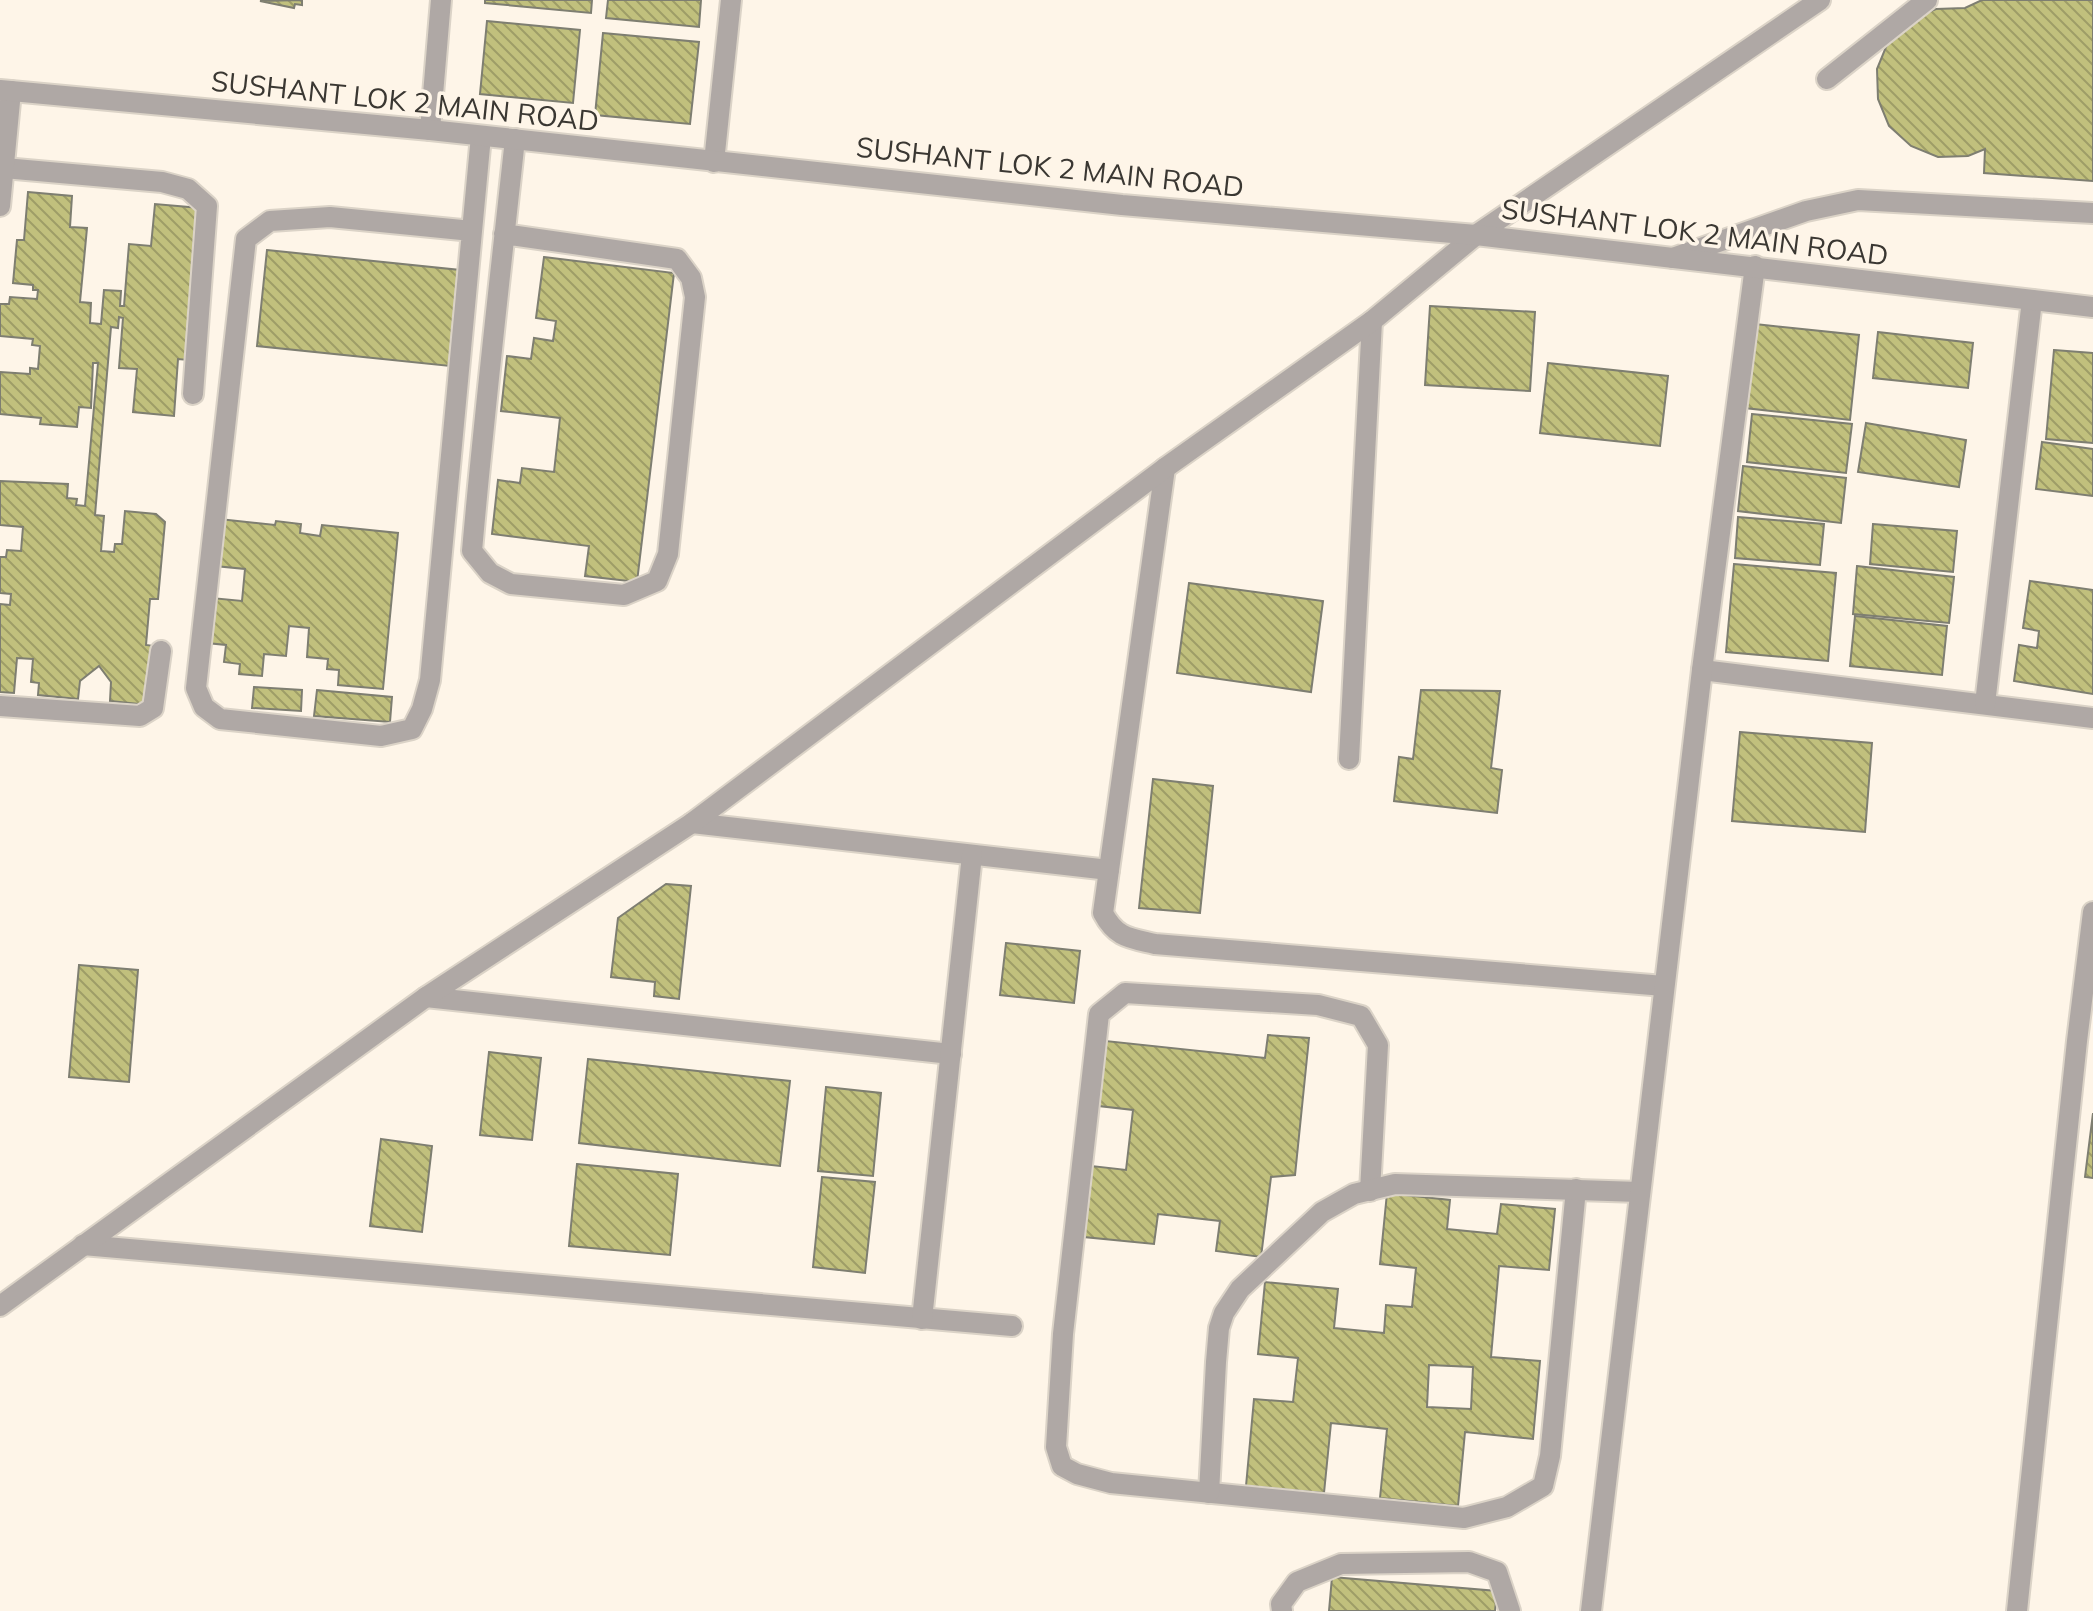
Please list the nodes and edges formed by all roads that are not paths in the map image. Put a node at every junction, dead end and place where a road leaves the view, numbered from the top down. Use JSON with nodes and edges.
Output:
{"nodes":[{"id":1,"x":441,"y":0,"type":"edge"},
{"id":2,"x":731,"y":0,"type":"edge"},
{"id":3,"x":1820,"y":0,"type":"edge"},
{"id":4,"x":1927,"y":0,"type":"edge"},
{"id":5,"x":1827,"y":79,"type":"dead end"},
{"id":6,"x":6,"y":91,"type":"edge"},
{"id":7,"x":430,"y":130,"type":"junction"},
{"id":8,"x":481,"y":136,"type":"junction"},
{"id":9,"x":515,"y":139,"type":"junction"},
{"id":10,"x":714,"y":162,"type":"junction"},
{"id":11,"x":4,"y":168,"type":"junction"},
{"id":12,"x":0,"y":206,"type":"edge"},
{"id":13,"x":2093,"y":213,"type":"edge"},
{"id":14,"x":472,"y":231,"type":"junction"},
{"id":15,"x":504,"y":234,"type":"junction"},
{"id":16,"x":1476,"y":235,"type":"junction"},
{"id":17,"x":1673,"y":258,"type":"junction"},
{"id":18,"x":1755,"y":266,"type":"junction"},
{"id":19,"x":2032,"y":300,"type":"junction"},
{"id":20,"x":2093,"y":307,"type":"edge"},
{"id":21,"x":1372,"y":321,"type":"junction"},
{"id":22,"x":193,"y":394,"type":"dead end"},
{"id":23,"x":1165,"y":468,"type":"junction"},
{"id":24,"x":161,"y":651,"type":"dead end"},
{"id":25,"x":1702,"y":670,"type":"junction"},
{"id":26,"x":1985,"y":704,"type":"junction"},
{"id":27,"x":0,"y":706,"type":"edge"},
{"id":28,"x":2093,"y":718,"type":"edge"},
{"id":29,"x":1349,"y":759,"type":"dead end"},
{"id":30,"x":692,"y":823,"type":"junction"},
{"id":31,"x":972,"y":855,"type":"junction"},
{"id":32,"x":1109,"y":870,"type":"junction"},
{"id":33,"x":2093,"y":912,"type":"edge"},
{"id":34,"x":1664,"y":986,"type":"junction"},
{"id":35,"x":426,"y":997,"type":"junction"},
{"id":36,"x":2085,"y":1042,"type":"edge"},
{"id":37,"x":951,"y":1054,"type":"junction"},
{"id":38,"x":1576,"y":1189,"type":"junction"},
{"id":39,"x":1370,"y":1191,"type":"junction"},
{"id":40,"x":1639,"y":1192,"type":"junction"},
{"id":41,"x":83,"y":1245,"type":"junction"},
{"id":42,"x":0,"y":1306,"type":"edge"},
{"id":43,"x":922,"y":1319,"type":"junction"},
{"id":44,"x":1012,"y":1326,"type":"dead end"},
{"id":45,"x":1209,"y":1493,"type":"junction"},
{"id":46,"x":1282,"y":1611,"type":"edge"},
{"id":47,"x":1510,"y":1611,"type":"edge"},
{"id":48,"x":1591,"y":1611,"type":"edge"},
{"id":49,"x":2017,"y":1611,"type":"edge"}],
"edges":[{"from":1,"to":7,"type":"street"},
{"from":2,"to":10,"type":"street"},
{"from":3,"to":16,"type":"street"},
{"from":4,"to":5,"type":"street"},
{"from":6,"to":7,"type":"street","name":"SUSHANT LOK 2 MAIN ROAD"},
{"from":6,"to":11,"type":"street"},
{"from":7,"to":8,"type":"street","name":"SUSHANT LOK 2 MAIN ROAD"},
{"from":8,"to":9,"type":"street","name":"SUSHANT LOK 2 MAIN ROAD"},
{"from":8,"to":14,"type":"street"},
{"from":9,"to":10,"type":"street","name":"SUSHANT LOK 2 MAIN ROAD"},
{"from":9,"to":15,"type":"street"},
{"from":10,"to":16,"type":"street","name":"SUSHANT LOK 2 MAIN ROAD"},
{"from":11,"to":12,"type":"street"},
{"from":11,"to":22,"type":"street"},
{"from":13,"to":17,"type":"street"},
{"from":14,"to":14,"type":"street"},
{"from":15,"to":15,"type":"street"},
{"from":16,"to":17,"type":"street","name":"SUSHANT LOK 2 MAIN ROAD"},
{"from":16,"to":21,"type":"street"},
{"from":17,"to":18,"type":"street","name":"SUSHANT LOK 2 MAIN ROAD"},
{"from":18,"to":19,"type":"street","name":"SUSHANT LOK 2 MAIN ROAD"},
{"from":18,"to":25,"type":"street"},
{"from":19,"to":20,"type":"street","name":"SUSHANT LOK 2 MAIN ROAD"},
{"from":19,"to":26,"type":"street"},
{"from":21,"to":23,"type":"street"},
{"from":21,"to":29,"type":"street"},
{"from":23,"to":30,"type":"street"},
{"from":23,"to":32,"type":"street"},
{"from":24,"to":27,"type":"street"},
{"from":25,"to":26,"type":"street"},
{"from":25,"to":34,"type":"street"},
{"from":26,"to":28,"type":"street"},
{"from":30,"to":31,"type":"street"},
{"from":30,"to":35,"type":"street"},
{"from":31,"to":32,"type":"street"},
{"from":31,"to":37,"type":"street"},
{"from":32,"to":34,"type":"street"},
{"from":33,"to":36,"type":"street"},
{"from":34,"to":40,"type":"street"},
{"from":35,"to":37,"type":"street"},
{"from":35,"to":41,"type":"street"},
{"from":36,"to":49,"type":"street"},
{"from":37,"to":43,"type":"street"},
{"from":38,"to":39,"type":"street"},
{"from":38,"to":40,"type":"street"},
{"from":38,"to":45,"type":"street"},
{"from":39,"to":45,"type":"street"},
{"from":39,"to":45,"type":"street"},
{"from":40,"to":48,"type":"street"},
{"from":41,"to":42,"type":"street"},
{"from":41,"to":43,"type":"street"},
{"from":43,"to":44,"type":"street"},
{"from":46,"to":47,"type":"street"}]}
